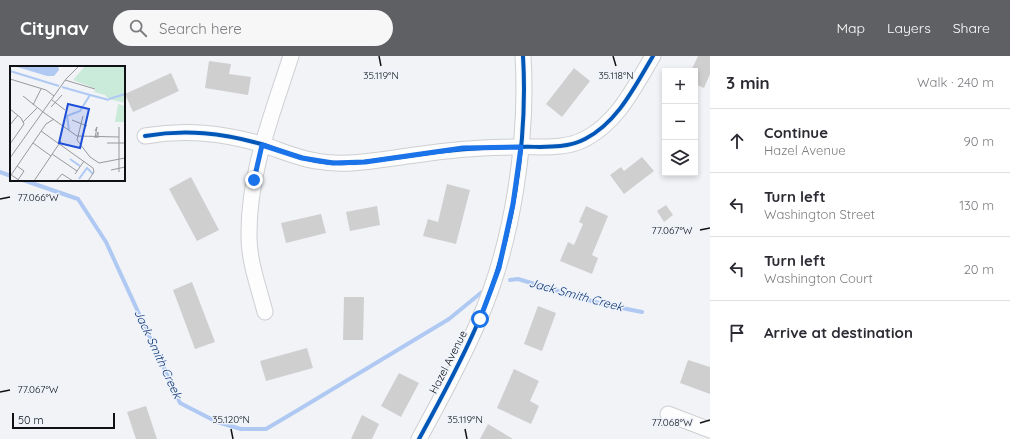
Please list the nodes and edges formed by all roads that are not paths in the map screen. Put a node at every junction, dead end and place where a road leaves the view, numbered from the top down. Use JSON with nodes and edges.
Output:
{"nodes":[{"id":1,"x":291,"y":56,"type":"edge"},
{"id":2,"x":523,"y":56,"type":"edge"},
{"id":3,"x":653,"y":56,"type":"edge"},
{"id":4,"x":145,"y":136,"type":"dead end"},
{"id":5,"x":262,"y":145,"type":"junction"},
{"id":6,"x":521,"y":147,"type":"junction"},
{"id":7,"x":265,"y":312,"type":"dead end"},
{"id":8,"x":668,"y":414,"type":"dead end"},
{"id":9,"x":710,"y":430,"type":"edge"},
{"id":10,"x":419,"y":439,"type":"edge"}],
"edges":[{"from":1,"to":5,"type":"street"},
{"from":2,"to":6,"type":"street","name":"Hazel Avenue"},
{"from":3,"to":6,"type":"street"},
{"from":4,"to":5,"type":"street"},
{"from":5,"to":6,"type":"street"},
{"from":5,"to":7,"type":"street"},
{"from":6,"to":10,"type":"street","name":"Hazel Avenue"},
{"from":8,"to":9,"type":"street"}]}
